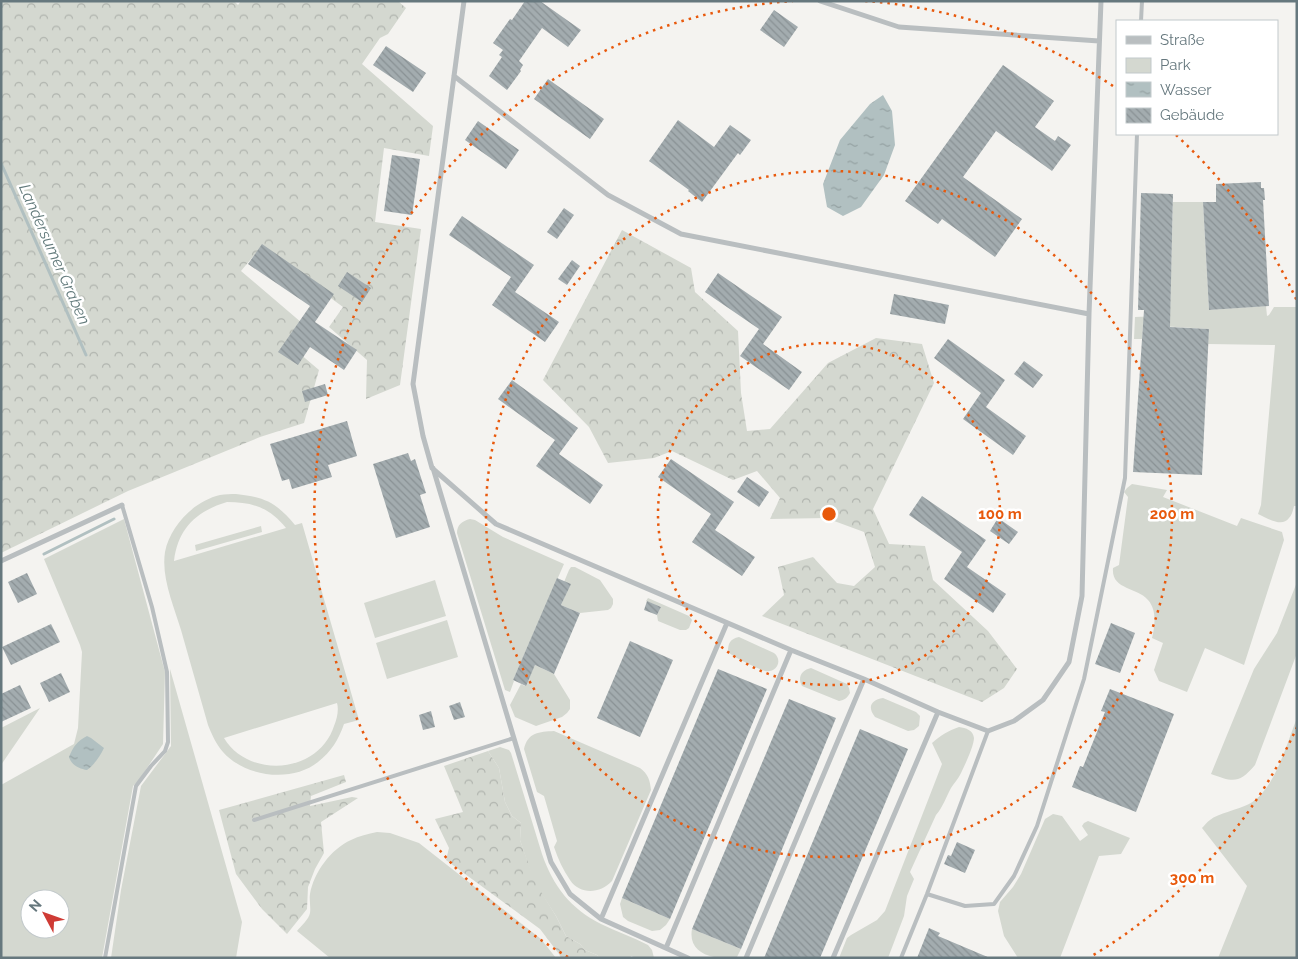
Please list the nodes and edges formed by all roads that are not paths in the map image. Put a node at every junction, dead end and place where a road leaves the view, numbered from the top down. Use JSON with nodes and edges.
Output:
{"nodes":[{"id":1,"x":464,"y":1,"type":"edge"},
{"id":2,"x":820,"y":1,"type":"edge"},
{"id":3,"x":1101,"y":1,"type":"edge"},
{"id":4,"x":1142,"y":1,"type":"edge"},
{"id":5,"x":1141,"y":20,"type":"edge"},
{"id":6,"x":1099,"y":41,"type":"junction"},
{"id":7,"x":454,"y":76,"type":"junction"},
{"id":8,"x":1137,"y":135,"type":"edge"},
{"id":9,"x":1089,"y":314,"type":"junction"},
{"id":10,"x":432,"y":468,"type":"junction"},
{"id":11,"x":122,"y":505,"type":"joint"},
{"id":12,"x":1,"y":561,"type":"edge"},
{"id":13,"x":727,"y":623,"type":"junction"},
{"id":14,"x":791,"y":650,"type":"junction"},
{"id":15,"x":864,"y":679,"type":"junction"},
{"id":16,"x":938,"y":712,"type":"junction"},
{"id":17,"x":988,"y":731,"type":"junction"},
{"id":18,"x":514,"y":738,"type":"junction"},
{"id":19,"x":254,"y":820,"type":"dead end"},
{"id":20,"x":927,"y":894,"type":"junction"},
{"id":21,"x":601,"y":919,"type":"junction"},
{"id":22,"x":666,"y":948,"type":"junction"},
{"id":23,"x":105,"y":958,"type":"edge"},
{"id":24,"x":688,"y":958,"type":"edge"},
{"id":25,"x":746,"y":958,"type":"edge"},
{"id":26,"x":833,"y":958,"type":"edge"},
{"id":27,"x":901,"y":958,"type":"edge"}],
"edges":[{"from":1,"to":7,"type":"street"},
{"from":2,"to":6,"type":"street"},
{"from":3,"to":6,"type":"street"},
{"from":4,"to":5,"type":"lane"},
{"from":6,"to":9,"type":"street"},
{"from":7,"to":9,"type":"street"},
{"from":7,"to":10,"type":"street"},
{"from":8,"to":20,"type":"lane"},
{"from":9,"to":17,"type":"street"},
{"from":10,"to":13,"type":"street"},
{"from":10,"to":18,"type":"street"},
{"from":11,"to":12,"type":"street"},
{"from":11,"to":23,"type":"lane"},
{"from":13,"to":14,"type":"street"},
{"from":13,"to":21,"type":"street"},
{"from":14,"to":15,"type":"street"},
{"from":14,"to":22,"type":"street"},
{"from":15,"to":16,"type":"street"},
{"from":15,"to":25,"type":"street"},
{"from":16,"to":17,"type":"street"},
{"from":16,"to":26,"type":"street"},
{"from":17,"to":20,"type":"lane"},
{"from":18,"to":19,"type":"lane"},
{"from":18,"to":21,"type":"street"},
{"from":20,"to":27,"type":"lane"},
{"from":21,"to":22,"type":"street"},
{"from":22,"to":24,"type":"street"}]}
